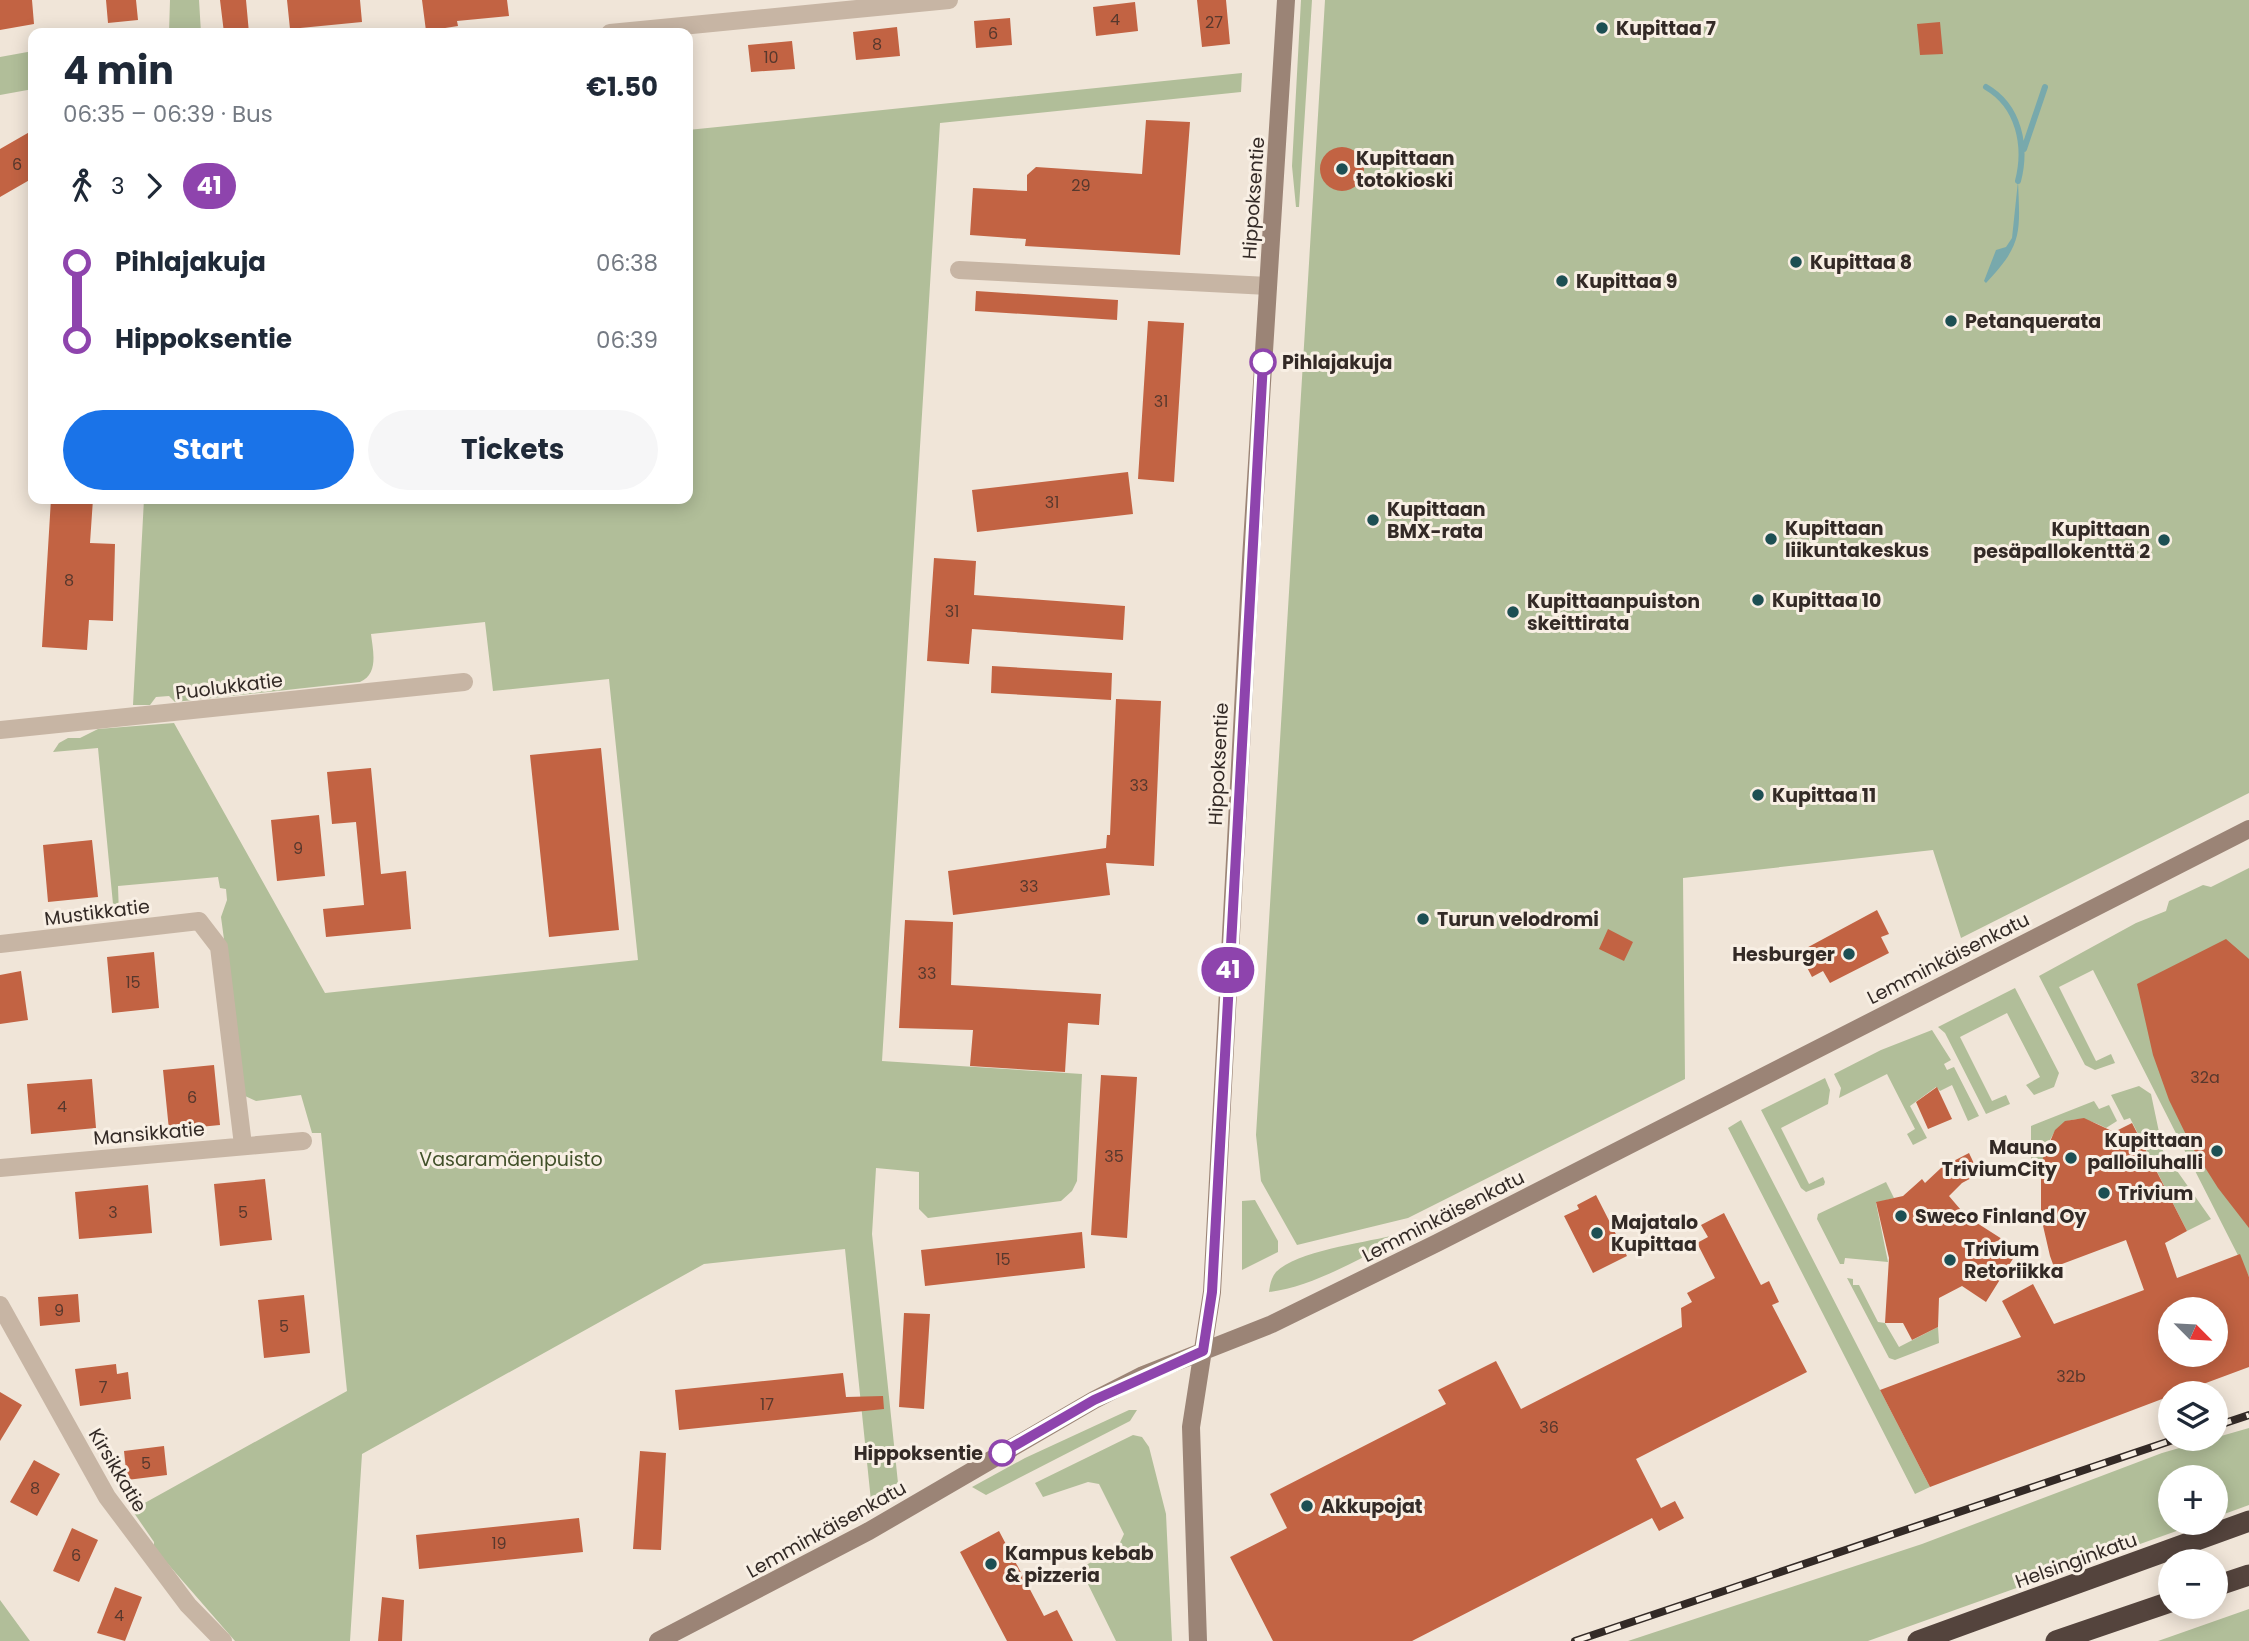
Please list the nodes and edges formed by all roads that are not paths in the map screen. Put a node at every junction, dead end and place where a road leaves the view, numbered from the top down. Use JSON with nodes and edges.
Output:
{"nodes":[{"id":1,"x":949,"y":0,"type":"edge"},
{"id":2,"x":1286,"y":0,"type":"edge"},
{"id":3,"x":661,"y":28,"type":"edge"},
{"id":4,"x":959,"y":270,"type":"dead end"},
{"id":5,"x":1268,"y":286,"type":"junction"},
{"id":6,"x":464,"y":682,"type":"dead end"},
{"id":7,"x":0,"y":730,"type":"edge"},
{"id":8,"x":2249,"y":830,"type":"edge"},
{"id":9,"x":0,"y":944,"type":"edge"},
{"id":10,"x":303,"y":1142,"type":"dead end"},
{"id":11,"x":243,"y":1145,"type":"junction"},
{"id":12,"x":0,"y":1168,"type":"edge"},
{"id":13,"x":0,"y":1305,"type":"edge"},
{"id":14,"x":1203,"y":1351,"type":"junction"},
{"id":15,"x":2249,"y":1521,"type":"edge"},
{"id":16,"x":2249,"y":1575,"type":"edge"},
{"id":17,"x":2228,"y":1582,"type":"edge"},
{"id":18,"x":2158,"y":1606,"type":"edge"},
{"id":19,"x":223,"y":1641,"type":"edge"},
{"id":20,"x":658,"y":1641,"type":"edge"},
{"id":21,"x":1198,"y":1641,"type":"edge"},
{"id":22,"x":1919,"y":1641,"type":"edge"},
{"id":23,"x":2056,"y":1641,"type":"edge"}],
"edges":[{"from":1,"to":3,"type":"street"},
{"from":2,"to":5,"type":"street","name":"Hippoksentie"},
{"from":4,"to":5,"type":"street"},
{"from":5,"to":14,"type":"street","name":"Hippoksentie"},
{"from":6,"to":7,"type":"street","name":"Puolukkatie"},
{"from":8,"to":14,"type":"street","name":"Lemminkäisenkatu"},
{"from":9,"to":11,"type":"street","name":"Mustikkatie"},
{"from":10,"to":11,"type":"street","name":"Mansikkatie"},
{"from":11,"to":12,"type":"street","name":"Mansikkatie"},
{"from":13,"to":19,"type":"street","name":"Kirsikkatie"},
{"from":14,"to":20,"type":"street","name":"Lemminkäisenkatu"},
{"from":14,"to":21,"type":"street","name":"Hippoksentie"},
{"from":15,"to":22,"type":"highway","name":"Helsinginkatu"},
{"from":16,"to":17,"type":"highway"},
{"from":18,"to":23,"type":"highway"}]}
